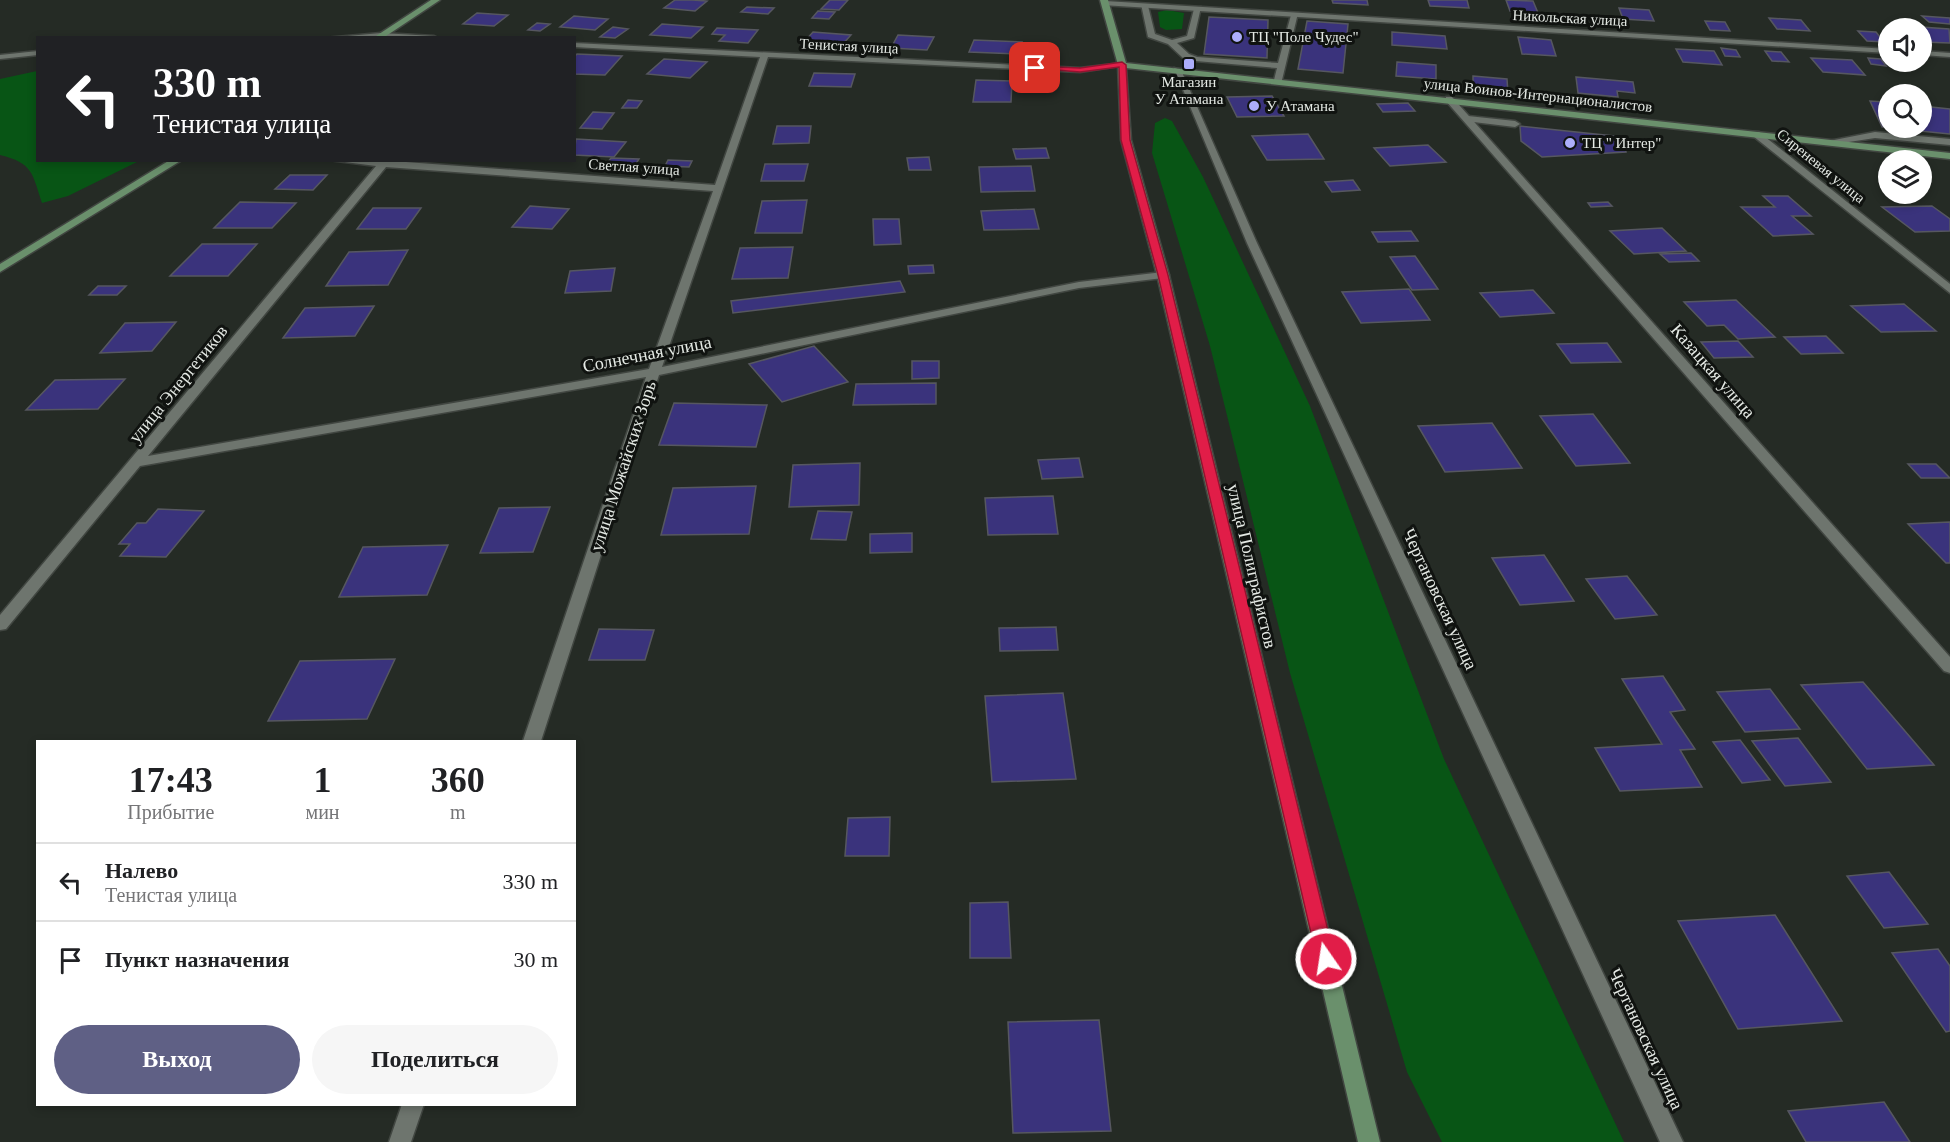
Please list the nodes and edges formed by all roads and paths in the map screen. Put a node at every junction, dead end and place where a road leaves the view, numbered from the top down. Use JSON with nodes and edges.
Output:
{"nodes":[{"id":1,"x":436,"y":0,"type":"edge"},
{"id":2,"x":1105,"y":2,"type":"edge"},
{"id":3,"x":1144,"y":6,"type":"junction"},
{"id":4,"x":1198,"y":9,"type":"junction"},
{"id":5,"x":1295,"y":15,"type":"junction"},
{"id":6,"x":379,"y":36,"type":"edge"},
{"id":7,"x":1171,"y":42,"type":"junction"},
{"id":8,"x":576,"y":45,"type":"edge"},
{"id":9,"x":1878,"y":50,"type":"edge"},
{"id":10,"x":36,"y":54,"type":"edge"},
{"id":11,"x":1932,"y":54,"type":"edge"},
{"id":12,"x":765,"y":55,"type":"junction"},
{"id":13,"x":1950,"y":55,"type":"edge"},
{"id":14,"x":0,"y":57,"type":"edge"},
{"id":15,"x":1122,"y":65,"type":"junction"},
{"id":16,"x":1282,"y":66,"type":"junction"},
{"id":17,"x":1177,"y":70,"type":"junction"},
{"id":18,"x":1278,"y":80,"type":"junction"},
{"id":19,"x":1449,"y":99,"type":"junction"},
{"id":20,"x":1468,"y":119,"type":"junction"},
{"id":21,"x":1515,"y":124,"type":"dead end"},
{"id":22,"x":1756,"y":134,"type":"junction"},
{"id":23,"x":1829,"y":142,"type":"junction"},
{"id":24,"x":1950,"y":142,"type":"edge"},
{"id":25,"x":1950,"y":156,"type":"edge"},
{"id":26,"x":175,"y":162,"type":"edge"},
{"id":27,"x":353,"y":162,"type":"edge"},
{"id":28,"x":382,"y":165,"type":"junction"},
{"id":29,"x":718,"y":188,"type":"junction"},
{"id":30,"x":0,"y":268,"type":"edge"},
{"id":31,"x":1163,"y":275,"type":"junction"},
{"id":32,"x":1950,"y":290,"type":"edge"},
{"id":33,"x":654,"y":372,"type":"junction"},
{"id":34,"x":137,"y":462,"type":"junction"},
{"id":35,"x":0,"y":625,"type":"edge"},
{"id":36,"x":1950,"y":667,"type":"edge"},
{"id":37,"x":532,"y":740,"type":"edge"},
{"id":38,"x":412,"y":1106,"type":"edge"},
{"id":39,"x":400,"y":1142,"type":"edge"},
{"id":40,"x":1369,"y":1142,"type":"edge"},
{"id":41,"x":1672,"y":1142,"type":"edge"}],
"edges":[{"from":1,"to":6,"type":"street"},
{"from":2,"to":3,"type":"street","name":"Никольская улица"},
{"from":2,"to":15,"type":"street","name":"улица Полиграфистов"},
{"from":3,"to":4,"type":"street","name":"Никольская улица"},
{"from":3,"to":7,"type":"street"},
{"from":4,"to":5,"type":"street","name":"Никольская улица"},
{"from":4,"to":7,"type":"street"},
{"from":5,"to":9,"type":"street","name":"Никольская улица"},
{"from":5,"to":16,"type":"street"},
{"from":7,"to":16,"type":"street"},
{"from":8,"to":12,"type":"street","name":"Тенистая улица"},
{"from":10,"to":14,"type":"street"},
{"from":11,"to":13,"type":"street"},
{"from":12,"to":15,"type":"street","name":"Тенистая улица"},
{"from":12,"to":29,"type":"street","name":"улица Можайских Зорь"},
{"from":15,"to":17,"type":"street","name":"улица Воинов-Интернационалистов"},
{"from":15,"to":31,"type":"street","name":"улица Полиграфистов"},
{"from":16,"to":18,"type":"street"},
{"from":17,"to":18,"type":"street","name":"улица Воинов-Интернационалистов"},
{"from":17,"to":41,"type":"street","name":"Чертановская улица"},
{"from":18,"to":19,"type":"street","name":"улица Воинов-Интернационалистов"},
{"from":19,"to":20,"type":"street","name":"Казацкая улица"},
{"from":19,"to":22,"type":"street","name":"улица Воинов-Интернационалистов"},
{"from":20,"to":21,"type":"street"},
{"from":20,"to":36,"type":"street","name":"Казацкая улица"},
{"from":22,"to":23,"type":"street","name":"улица Воинов-Интернационалистов"},
{"from":22,"to":32,"type":"street","name":"Сиреневая улица"},
{"from":23,"to":24,"type":"street"},
{"from":23,"to":25,"type":"street","name":"улица Воинов-Интернационалистов"},
{"from":26,"to":30,"type":"street"},
{"from":27,"to":28,"type":"street","name":"Светлая улица"},
{"from":28,"to":29,"type":"street","name":"Светлая улица"},
{"from":28,"to":34,"type":"street","name":"улица Энергетиков"},
{"from":29,"to":33,"type":"street","name":"улица Можайских Зорь"},
{"from":31,"to":33,"type":"street","name":"Солнечная улица"},
{"from":31,"to":40,"type":"street","name":"улица Полиграфистов"},
{"from":33,"to":34,"type":"street","name":"Солнечная улица"},
{"from":33,"to":37,"type":"street","name":"улица Можайских Зорь"},
{"from":34,"to":35,"type":"street","name":"улица Энергетиков"},
{"from":38,"to":39,"type":"street"}]}
